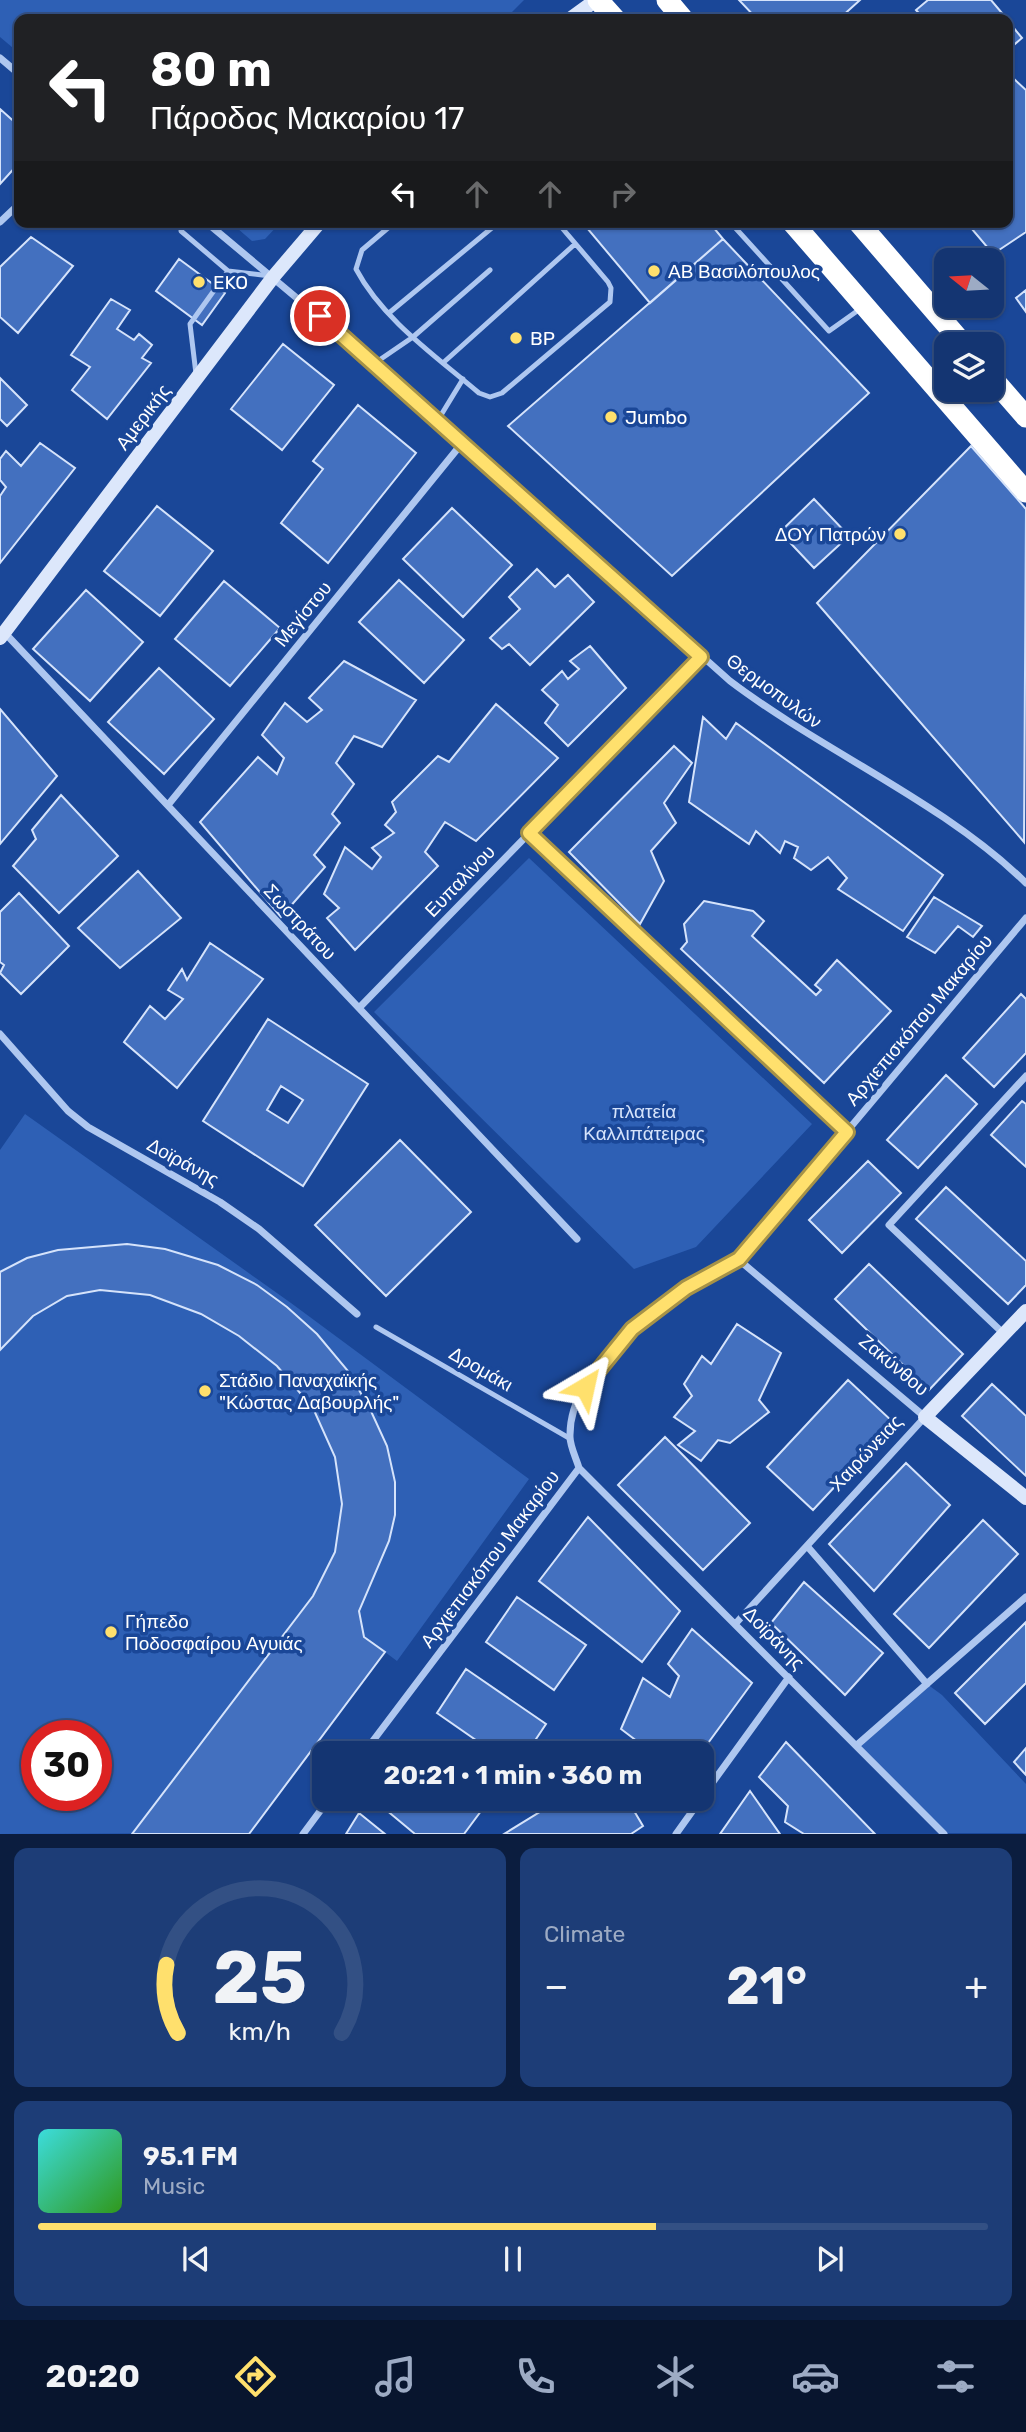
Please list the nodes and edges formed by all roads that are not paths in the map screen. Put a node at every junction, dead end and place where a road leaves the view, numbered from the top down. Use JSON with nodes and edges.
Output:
{"nodes":[{"id":1,"x":597,"y":0,"type":"edge"},
{"id":2,"x":667,"y":0,"type":"edge"},
{"id":3,"x":577,"y":14,"type":"edge"},
{"id":4,"x":610,"y":14,"type":"edge"},
{"id":5,"x":679,"y":14,"type":"edge"},
{"id":6,"x":0,"y":58,"type":"edge"},
{"id":7,"x":14,"y":70,"type":"edge"},
{"id":8,"x":14,"y":209,"type":"edge"},
{"id":9,"x":0,"y":222,"type":"edge"},
{"id":10,"x":181,"y":228,"type":"edge"},
{"id":11,"x":214,"y":228,"type":"edge"},
{"id":12,"x":315,"y":228,"type":"edge"},
{"id":13,"x":389,"y":228,"type":"edge"},
{"id":14,"x":492,"y":228,"type":"edge"},
{"id":15,"x":562,"y":228,"type":"edge"},
{"id":16,"x":735,"y":228,"type":"edge"},
{"id":17,"x":797,"y":228,"type":"edge"},
{"id":18,"x":863,"y":228,"type":"edge"},
{"id":19,"x":575,"y":244,"type":"junction"},
{"id":20,"x":489,"y":270,"type":"dead end"},
{"id":21,"x":228,"y":271,"type":"junction"},
{"id":22,"x":274,"y":276,"type":"junction"},
{"id":23,"x":864,"y":306,"type":"junction"},
{"id":24,"x":389,"y":313,"type":"junction"},
{"id":25,"x":953,"y":332,"type":"edge"},
{"id":26,"x":413,"y":337,"type":"junction"},
{"id":27,"x":444,"y":362,"type":"junction"},
{"id":28,"x":375,"y":363,"type":"junction"},
{"id":29,"x":197,"y":378,"type":"junction"},
{"id":30,"x":463,"y":379,"type":"junction"},
{"id":31,"x":1004,"y":392,"type":"edge"},
{"id":32,"x":1026,"y":417,"type":"edge"},
{"id":33,"x":438,"y":420,"type":"junction"},
{"id":34,"x":463,"y":442,"type":"junction"},
{"id":35,"x":1026,"y":492,"type":"edge"},
{"id":36,"x":1,"y":632,"type":"edge"},
{"id":37,"x":701,"y":657,"type":"junction"},
{"id":38,"x":168,"y":805,"type":"junction"},
{"id":39,"x":529,"y":833,"type":"junction"},
{"id":40,"x":1026,"y":883,"type":"edge"},
{"id":41,"x":1026,"y":918,"type":"edge"},
{"id":42,"x":359,"y":1008,"type":"junction"},
{"id":43,"x":0,"y":1034,"type":"edge"},
{"id":44,"x":1026,"y":1076,"type":"edge"},
{"id":45,"x":847,"y":1132,"type":"junction"},
{"id":46,"x":577,"y":1239,"type":"dead end"},
{"id":47,"x":739,"y":1259,"type":"junction"},
{"id":48,"x":1026,"y":1311,"type":"edge"},
{"id":49,"x":357,"y":1314,"type":"dead end"},
{"id":50,"x":376,"y":1327,"type":"dead end"},
{"id":51,"x":1004,"y":1334,"type":"junction"},
{"id":52,"x":925,"y":1417,"type":"junction"},
{"id":53,"x":569,"y":1438,"type":"junction"},
{"id":54,"x":579,"y":1468,"type":"junction"},
{"id":55,"x":1026,"y":1498,"type":"edge"},
{"id":56,"x":807,"y":1546,"type":"junction"},
{"id":57,"x":1026,"y":1597,"type":"edge"},
{"id":58,"x":737,"y":1622,"type":"junction"},
{"id":59,"x":789,"y":1677,"type":"junction"},
{"id":60,"x":927,"y":1684,"type":"junction"},
{"id":61,"x":373,"y":1741,"type":"edge"},
{"id":62,"x":857,"y":1745,"type":"junction"},
{"id":63,"x":714,"y":1780,"type":"edge"},
{"id":64,"x":320,"y":1811,"type":"edge"},
{"id":65,"x":692,"y":1811,"type":"edge"},
{"id":66,"x":303,"y":1833,"type":"edge"},
{"id":67,"x":676,"y":1833,"type":"edge"},
{"id":68,"x":944,"y":1833,"type":"edge"}],
"edges":[{"from":1,"to":3,"type":"street"},
{"from":1,"to":4,"type":"highway"},
{"from":2,"to":5,"type":"highway"},
{"from":6,"to":7,"type":"street"},
{"from":8,"to":9,"type":"street"},
{"from":10,"to":21,"type":"lane"},
{"from":11,"to":22,"type":"street","name":"Θερμοπυλών"},
{"from":12,"to":22,"type":"street","name":"Αμερικής"},
{"from":13,"to":24,"type":"lane"},
{"from":14,"to":24,"type":"lane"},
{"from":15,"to":19,"type":"lane"},
{"from":16,"to":23,"type":"lane"},
{"from":17,"to":23,"type":"highway"},
{"from":18,"to":25,"type":"highway"},
{"from":19,"to":27,"type":"lane"},
{"from":19,"to":30,"type":"lane"},
{"from":20,"to":26,"type":"lane"},
{"from":21,"to":22,"type":"lane"},
{"from":21,"to":29,"type":"lane"},
{"from":22,"to":28,"type":"street","name":"Θερμοπυλών"},
{"from":22,"to":29,"type":"street","name":"Αμερικής"},
{"from":23,"to":35,"type":"highway"},
{"from":24,"to":26,"type":"lane"},
{"from":26,"to":27,"type":"lane"},
{"from":26,"to":28,"type":"lane"},
{"from":27,"to":30,"type":"lane"},
{"from":28,"to":33,"type":"street","name":"Θερμοπυλών"},
{"from":29,"to":36,"type":"street","name":"Αμερικής"},
{"from":30,"to":33,"type":"lane"},
{"from":31,"to":32,"type":"highway"},
{"from":33,"to":34,"type":"street","name":"Θερμοπυλών"},
{"from":34,"to":37,"type":"street","name":"Θερμοπυλών"},
{"from":34,"to":38,"type":"street","name":"Μεγίστου"},
{"from":36,"to":38,"type":"street","name":"Σωστράτου"},
{"from":37,"to":39,"type":"street","name":"Ευπαλίνου"},
{"from":37,"to":40,"type":"street","name":"Θερμοπυλών"},
{"from":38,"to":42,"type":"street","name":"Σωστράτου"},
{"from":39,"to":42,"type":"street","name":"Ευπαλίνου"},
{"from":39,"to":45,"type":"street"},
{"from":41,"to":45,"type":"street","name":"Αρχιεπισκόπου Μακαρίου"},
{"from":42,"to":46,"type":"street","name":"Σωστράτου"},
{"from":43,"to":49,"type":"street","name":"Δοϊράνης"},
{"from":44,"to":51,"type":"street"},
{"from":45,"to":47,"type":"street","name":"Αρχιεπισκόπου Μακαρίου"},
{"from":47,"to":52,"type":"street","name":"Ζακύνθου"},
{"from":47,"to":53,"type":"street","name":"Αρχιεπισκόπου Μακαρίου"},
{"from":48,"to":51,"type":"street","name":"Χαιρώνειας"},
{"from":50,"to":53,"type":"lane","name":"Δρομάκι"},
{"from":51,"to":52,"type":"street","name":"Χαιρώνειας"},
{"from":52,"to":55,"type":"street","name":"Ζακύνθου"},
{"from":52,"to":56,"type":"street","name":"Χαιρώνειας"},
{"from":53,"to":54,"type":"street","name":"Αρχιεπισκόπου Μακαρίου"},
{"from":54,"to":58,"type":"street","name":"Δοϊράνης"},
{"from":54,"to":61,"type":"street","name":"Αρχιεπισκόπου Μακαρίου"},
{"from":56,"to":58,"type":"street","name":"Χαιρώνειας"},
{"from":56,"to":60,"type":"street"},
{"from":57,"to":60,"type":"street"},
{"from":58,"to":59,"type":"street","name":"Δοϊράνης"},
{"from":59,"to":62,"type":"street","name":"Δοϊράνης"},
{"from":59,"to":63,"type":"street"},
{"from":60,"to":62,"type":"street"},
{"from":62,"to":68,"type":"street","name":"Δοϊράνης"},
{"from":64,"to":66,"type":"street"},
{"from":65,"to":67,"type":"street"}]}
